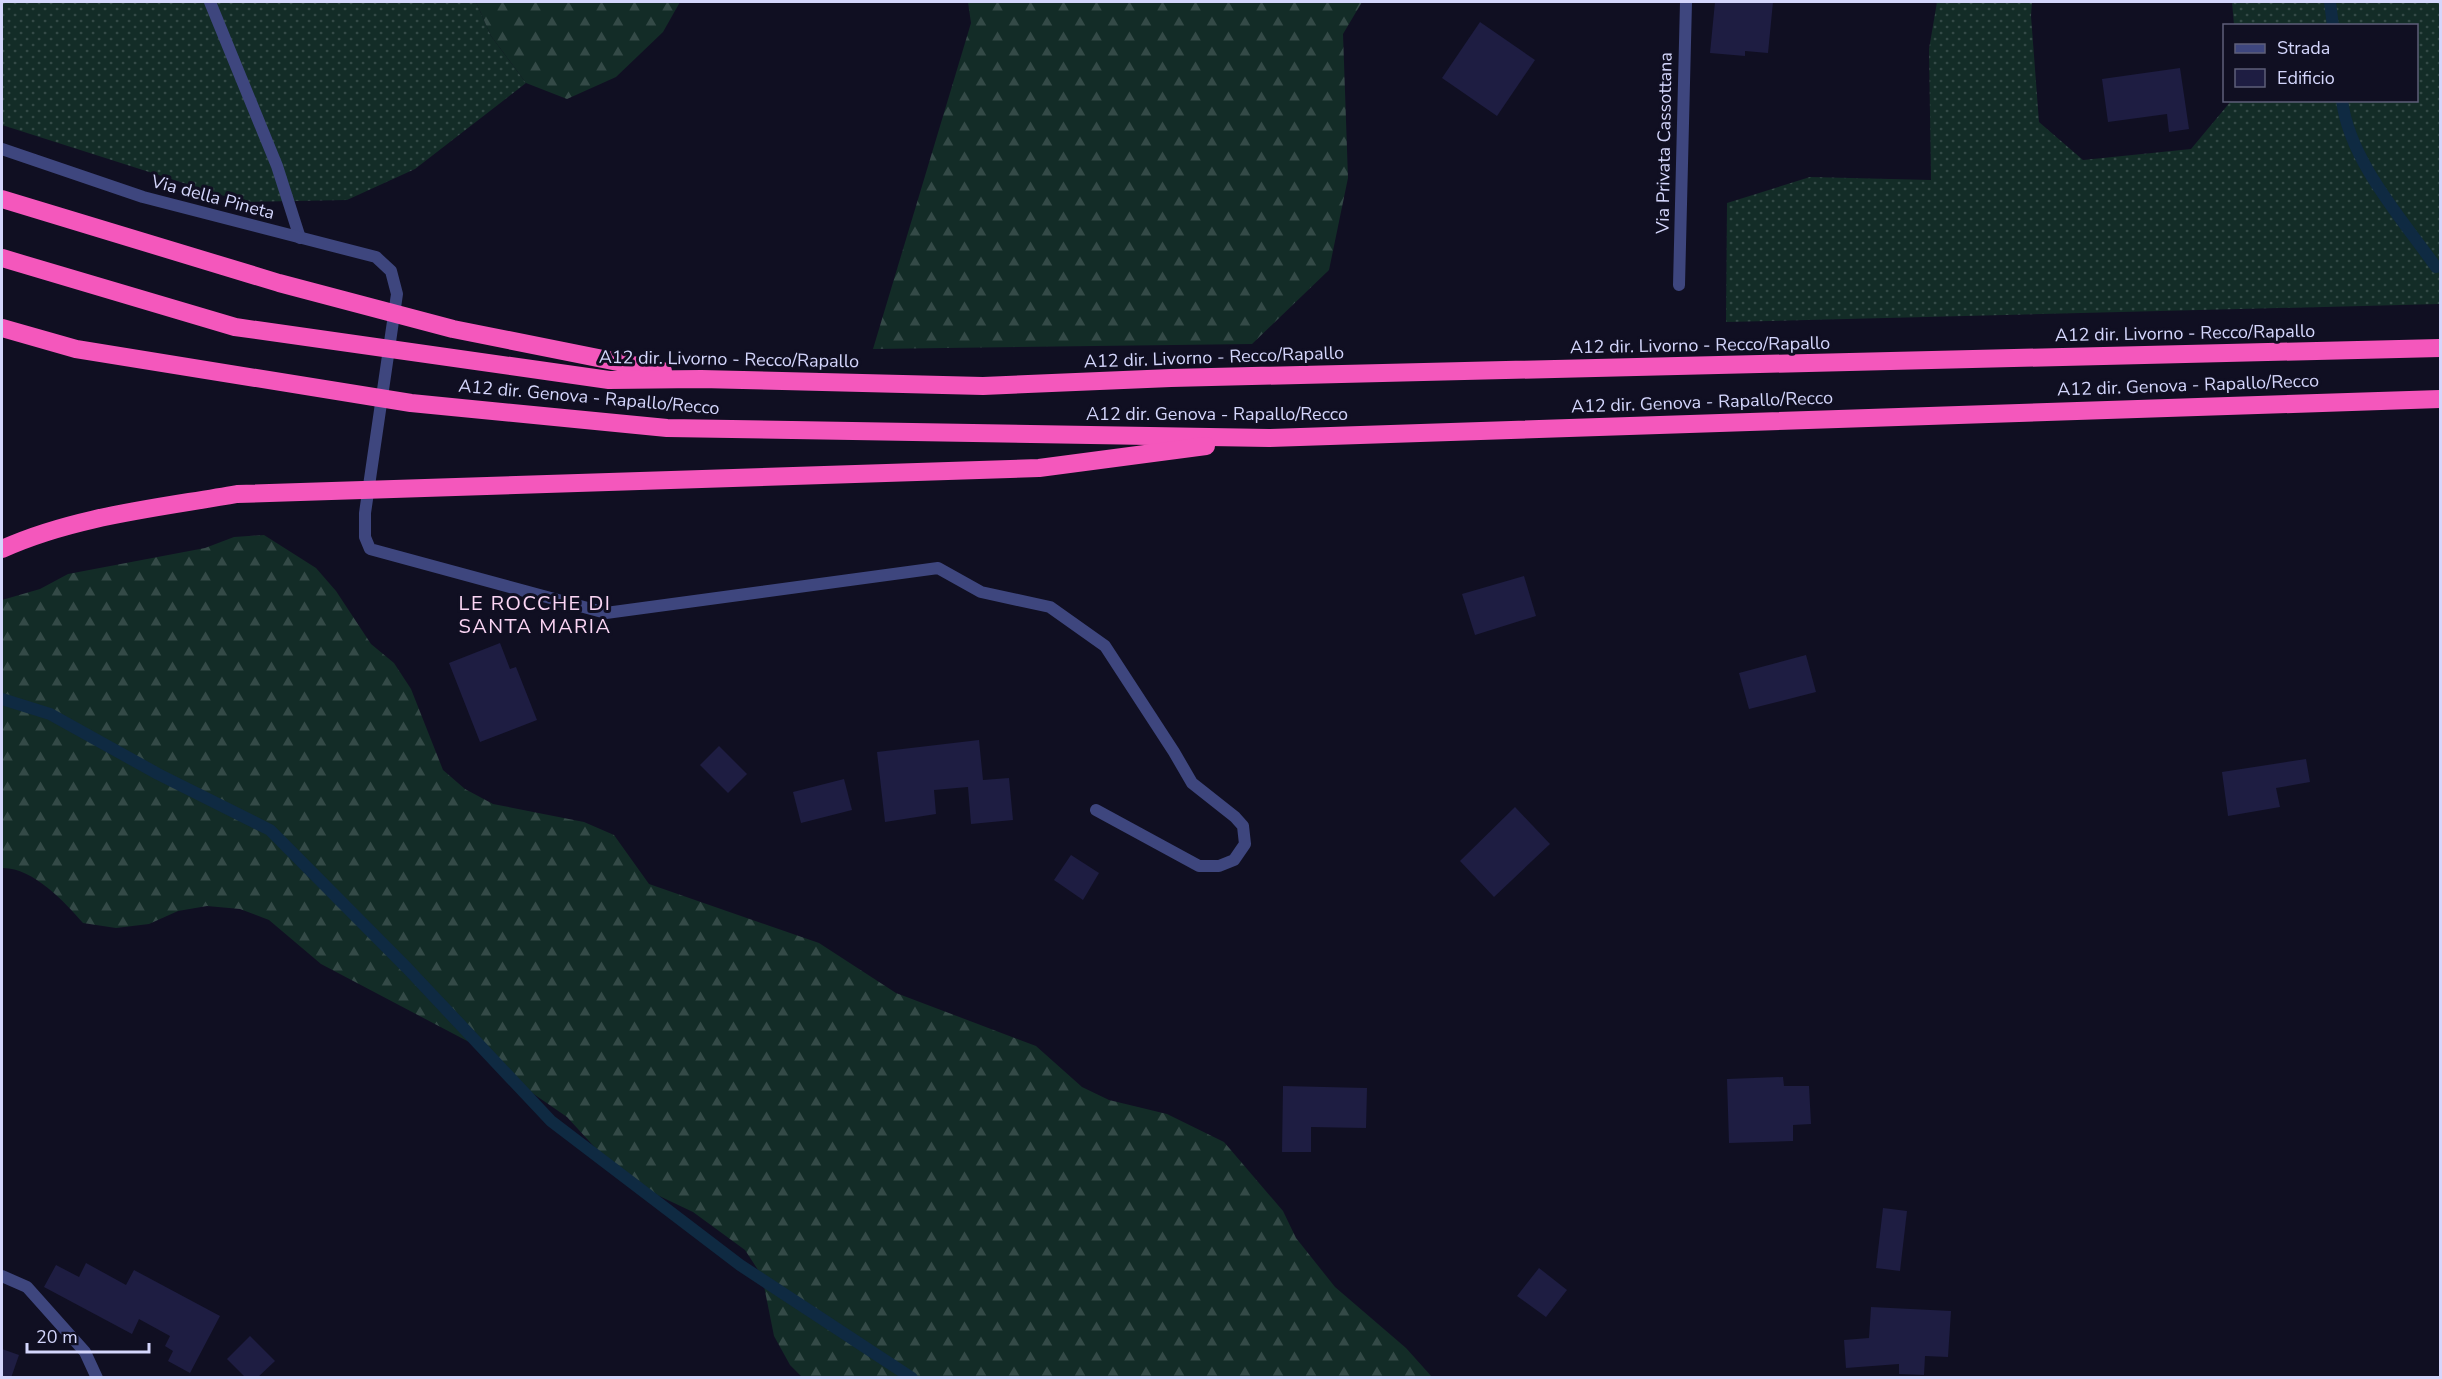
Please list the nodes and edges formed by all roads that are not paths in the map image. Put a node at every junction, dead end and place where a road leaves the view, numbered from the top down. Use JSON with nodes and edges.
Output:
{"nodes":[{"id":1,"x":210,"y":2,"type":"edge"},
{"id":2,"x":1686,"y":2,"type":"edge"},
{"id":3,"x":2,"y":149,"type":"edge"},
{"id":4,"x":2,"y":199,"type":"edge"},
{"id":5,"x":300,"y":238,"type":"junction"},
{"id":6,"x":2,"y":258,"type":"edge"},
{"id":7,"x":1679,"y":285,"type":"dead end"},
{"id":8,"x":2,"y":328,"type":"edge"},
{"id":9,"x":2440,"y":348,"type":"edge"},
{"id":10,"x":700,"y":379,"type":"junction"},
{"id":11,"x":2440,"y":399,"type":"edge"},
{"id":12,"x":1269,"y":438,"type":"junction"},
{"id":13,"x":2,"y":549,"type":"edge"},
{"id":14,"x":1096,"y":810,"type":"dead end"},
{"id":15,"x":2,"y":1276,"type":"edge"},
{"id":16,"x":97,"y":1377,"type":"edge"}],
"edges":[{"from":1,"to":5,"type":"street"},
{"from":2,"to":7,"type":"street","name":"Via Privata Cassottana"},
{"from":3,"to":5,"type":"street","name":"Via della Pineta"},
{"from":4,"to":10,"type":"highway"},
{"from":5,"to":14,"type":"street","name":"Via della Pineta"},
{"from":6,"to":10,"type":"highway","name":"A12 dir. Livorno - Recco/Rapallo"},
{"from":8,"to":12,"type":"highway","name":"A12 dir. Genova - Rapallo/Recco"},
{"from":9,"to":10,"type":"highway","name":"A12 dir. Livorno - Recco/Rapallo"},
{"from":11,"to":12,"type":"highway","name":"A12 dir. Genova - Rapallo/Recco"},
{"from":12,"to":13,"type":"highway"},
{"from":15,"to":16,"type":"street"}]}
